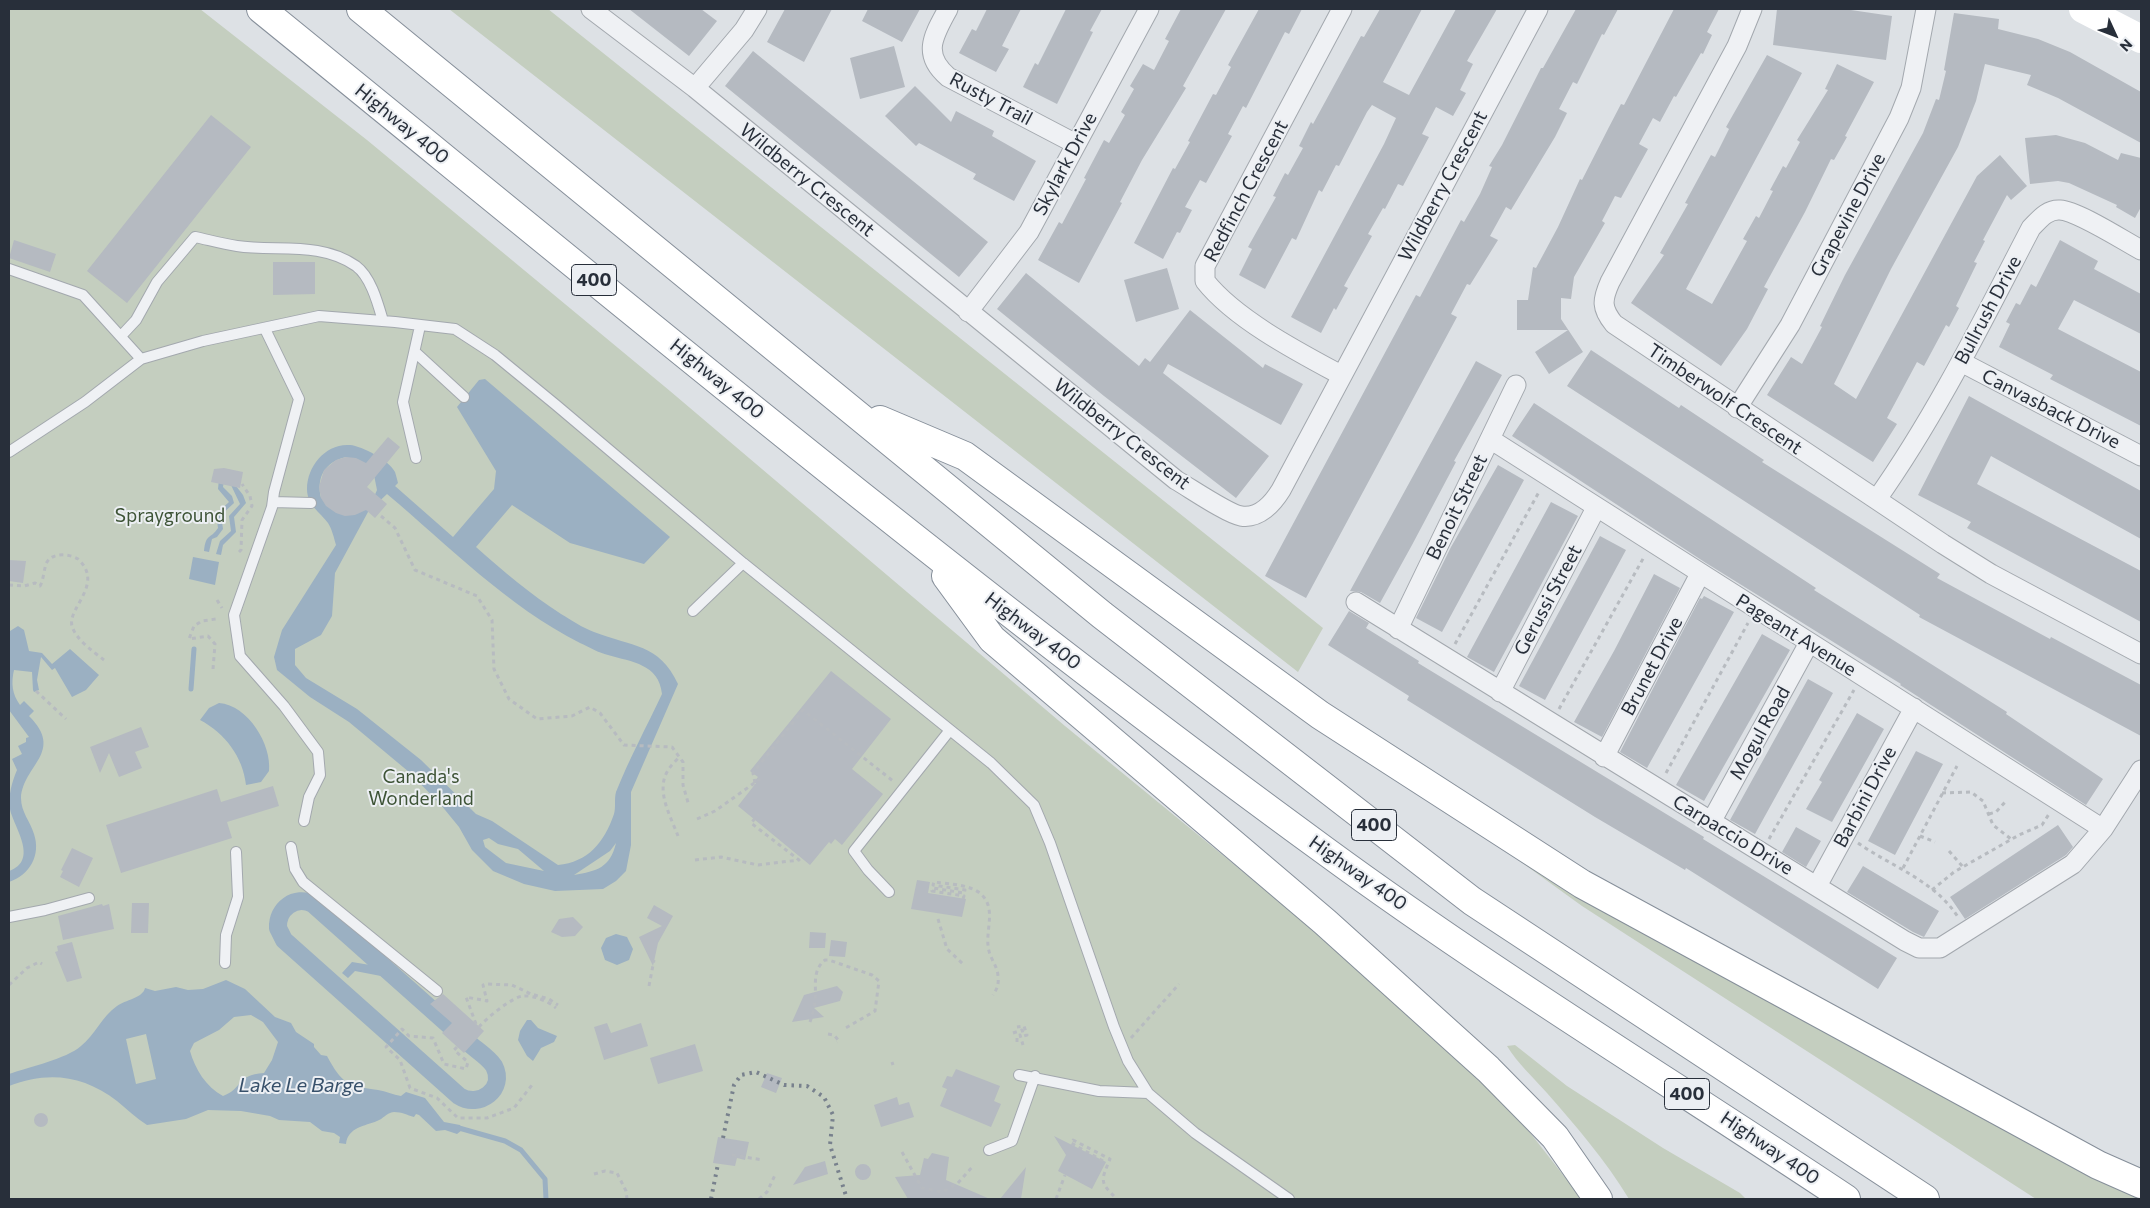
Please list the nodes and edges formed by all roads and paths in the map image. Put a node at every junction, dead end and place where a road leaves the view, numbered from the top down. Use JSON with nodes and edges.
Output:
{"nodes":[{"id":1,"x":261,"y":9,"type":"edge"},
{"id":2,"x":361,"y":9,"type":"edge"},
{"id":3,"x":591,"y":9,"type":"edge"},
{"id":4,"x":757,"y":9,"type":"edge"},
{"id":5,"x":948,"y":9,"type":"edge"},
{"id":6,"x":1149,"y":9,"type":"edge"},
{"id":7,"x":1342,"y":9,"type":"edge"},
{"id":8,"x":1538,"y":9,"type":"edge"},
{"id":9,"x":1752,"y":9,"type":"edge"},
{"id":10,"x":1926,"y":9,"type":"edge"},
{"id":11,"x":2083,"y":9,"type":"edge"},
{"id":12,"x":2141,"y":38,"type":"edge"},
{"id":13,"x":695,"y":88,"type":"junction"},
{"id":14,"x":1076,"y":144,"type":"junction"},
{"id":15,"x":2141,"y":250,"type":"edge"},
{"id":16,"x":9,"y":269,"type":"edge"},
{"id":17,"x":968,"y":312,"type":"junction"},
{"id":18,"x":383,"y":321,"type":"junction"},
{"id":19,"x":420,"y":326,"type":"junction"},
{"id":20,"x":265,"y":329,"type":"junction"},
{"id":21,"x":121,"y":336,"type":"junction"},
{"id":22,"x":415,"y":352,"type":"junction"},
{"id":23,"x":141,"y":359,"type":"junction"},
{"id":24,"x":1961,"y":362,"type":"junction"},
{"id":25,"x":1340,"y":375,"type":"junction"},
{"id":26,"x":1516,"y":385,"type":"dead end"},
{"id":27,"x":464,"y":397,"type":"dead end"},
{"id":28,"x":1737,"y":408,"type":"junction"},
{"id":29,"x":853,"y":409,"type":"junction"},
{"id":30,"x":1490,"y":439,"type":"junction"},
{"id":31,"x":9,"y":452,"type":"edge"},
{"id":32,"x":2141,"y":456,"type":"edge"},
{"id":33,"x":416,"y":458,"type":"dead end"},
{"id":34,"x":1548,"y":477,"type":"junction"},
{"id":35,"x":242,"y":484,"type":"dead end"},
{"id":36,"x":1878,"y":499,"type":"junction"},
{"id":37,"x":273,"y":502,"type":"junction"},
{"id":38,"x":311,"y":503,"type":"dead end"},
{"id":39,"x":1596,"y":508,"type":"junction"},
{"id":40,"x":381,"y":516,"type":"dead end"},
{"id":41,"x":1652,"y":543,"type":"junction"},
{"id":42,"x":928,"y":550,"type":"junction"},
{"id":43,"x":239,"y":552,"type":"dead end"},
{"id":44,"x":743,"y":563,"type":"junction"},
{"id":45,"x":1700,"y":574,"type":"junction"},
{"id":46,"x":9,"y":584,"type":"edge"},
{"id":47,"x":217,"y":600,"type":"dead end"},
{"id":48,"x":1356,"y":602,"type":"dead end"},
{"id":49,"x":1755,"y":609,"type":"junction"},
{"id":50,"x":224,"y":610,"type":"dead end"},
{"id":51,"x":693,"y":611,"type":"dead end"},
{"id":52,"x":216,"y":619,"type":"dead end"},
{"id":53,"x":1398,"y":629,"type":"junction"},
{"id":54,"x":1808,"y":643,"type":"junction"},
{"id":55,"x":2141,"y":654,"type":"edge"},
{"id":56,"x":1446,"y":659,"type":"junction"},
{"id":57,"x":104,"y":660,"type":"dead end"},
{"id":58,"x":213,"y":669,"type":"dead end"},
{"id":59,"x":1862,"y":676,"type":"junction"},
{"id":60,"x":36,"y":691,"type":"dead end"},
{"id":61,"x":1500,"y":692,"type":"junction"},
{"id":62,"x":1914,"y":708,"type":"junction"},
{"id":63,"x":66,"y":718,"type":"dead end"},
{"id":64,"x":1551,"y":724,"type":"junction"},
{"id":65,"x":950,"y":730,"type":"junction"},
{"id":66,"x":680,"y":756,"type":"junction"},
{"id":67,"x":1604,"y":757,"type":"junction"},
{"id":68,"x":1956,"y":766,"type":"dead end"},
{"id":69,"x":2141,"y":770,"type":"edge"},
{"id":70,"x":760,"y":778,"type":"dead end"},
{"id":71,"x":755,"y":782,"type":"junction"},
{"id":72,"x":903,"y":789,"type":"junction"},
{"id":73,"x":1657,"y":789,"type":"junction"},
{"id":74,"x":1942,"y":792,"type":"junction"},
{"id":75,"x":2007,"y":800,"type":"dead end"},
{"id":76,"x":2058,"y":800,"type":"junction"},
{"id":77,"x":690,"y":806,"type":"dead end"},
{"id":78,"x":759,"y":814,"type":"dead end"},
{"id":79,"x":1989,"y":814,"type":"junction"},
{"id":80,"x":697,"y":819,"type":"dead end"},
{"id":81,"x":304,"y":821,"type":"dead end"},
{"id":82,"x":1711,"y":822,"type":"junction"},
{"id":83,"x":2103,"y":829,"type":"junction"},
{"id":84,"x":1845,"y":834,"type":"junction"},
{"id":85,"x":678,"y":836,"type":"dead end"},
{"id":86,"x":1920,"y":836,"type":"junction"},
{"id":87,"x":2011,"y":839,"type":"junction"},
{"id":88,"x":1935,"y":842,"type":"dead end"},
{"id":89,"x":291,"y":847,"type":"dead end"},
{"id":90,"x":236,"y":852,"type":"dead end"},
{"id":91,"x":1949,"y":852,"type":"dead end"},
{"id":92,"x":1761,"y":853,"type":"junction"},
{"id":93,"x":695,"y":860,"type":"dead end"},
{"id":94,"x":1962,"y":867,"type":"junction"},
{"id":95,"x":1903,"y":868,"type":"junction"},
{"id":96,"x":1817,"y":886,"type":"junction"},
{"id":97,"x":1932,"y":890,"type":"junction"},
{"id":98,"x":889,"y":892,"type":"dead end"},
{"id":99,"x":89,"y":898,"type":"dead end"},
{"id":100,"x":963,"y":899,"type":"dead end"},
{"id":101,"x":9,"y":917,"type":"edge"},
{"id":102,"x":938,"y":919,"type":"dead end"},
{"id":103,"x":1967,"y":931,"type":"junction"},
{"id":104,"x":654,"y":960,"type":"dead end"},
{"id":105,"x":42,"y":964,"type":"dead end"},
{"id":106,"x":225,"y":964,"type":"dead end"},
{"id":107,"x":963,"y":964,"type":"dead end"},
{"id":108,"x":1180,"y":984,"type":"dead end"},
{"id":109,"x":9,"y":985,"type":"edge"},
{"id":110,"x":649,"y":986,"type":"dead end"},
{"id":111,"x":437,"y":991,"type":"dead end"},
{"id":112,"x":993,"y":995,"type":"dead end"},
{"id":113,"x":810,"y":1022,"type":"dead end"},
{"id":114,"x":477,"y":1026,"type":"joint"},
{"id":115,"x":1017,"y":1027,"type":"dead end"},
{"id":116,"x":844,"y":1029,"type":"dead end"},
{"id":117,"x":1013,"y":1033,"type":"dead end"},
{"id":118,"x":828,"y":1034,"type":"dead end"},
{"id":119,"x":837,"y":1042,"type":"dead end"},
{"id":120,"x":1017,"y":1042,"type":"dead end"},
{"id":121,"x":1024,"y":1045,"type":"dead end"},
{"id":122,"x":457,"y":1047,"type":"dead end"},
{"id":123,"x":1122,"y":1048,"type":"junction"},
{"id":124,"x":1019,"y":1074,"type":"dead end"},
{"id":125,"x":1035,"y":1076,"type":"junction"},
{"id":126,"x":532,"y":1085,"type":"dead end"},
{"id":127,"x":1148,"y":1093,"type":"junction"},
{"id":128,"x":989,"y":1150,"type":"dead end"},
{"id":129,"x":902,"y":1152,"type":"dead end"},
{"id":130,"x":732,"y":1155,"type":"dead end"},
{"id":131,"x":763,"y":1160,"type":"dead end"},
{"id":132,"x":1103,"y":1161,"type":"dead end"},
{"id":133,"x":974,"y":1165,"type":"dead end"},
{"id":134,"x":594,"y":1174,"type":"dead end"},
{"id":135,"x":1065,"y":1174,"type":"dead end"},
{"id":136,"x":775,"y":1175,"type":"dead end"},
{"id":137,"x":2141,"y":1184,"type":"edge"},
{"id":138,"x":627,"y":1199,"type":"edge"},
{"id":139,"x":759,"y":1199,"type":"edge"},
{"id":140,"x":1056,"y":1199,"type":"edge"},
{"id":141,"x":1117,"y":1199,"type":"edge"},
{"id":142,"x":1289,"y":1199,"type":"edge"},
{"id":143,"x":1598,"y":1199,"type":"edge"},
{"id":144,"x":1846,"y":1199,"type":"edge"},
{"id":145,"x":1925,"y":1199,"type":"edge"}],
"edges":[{"from":1,"to":42,"type":"main road","name":"Highway 400","number":"400"},
{"from":2,"to":29,"type":"main road","number":"400"},
{"from":3,"to":13,"type":"street","name":"Wildberry Crescent"},
{"from":4,"to":13,"type":"street"},
{"from":5,"to":14,"type":"street","name":"Rusty Trail"},
{"from":6,"to":14,"type":"street","name":"Skylark Drive"},
{"from":7,"to":25,"type":"street","name":"Redfinch Crescent"},
{"from":8,"to":25,"type":"street","name":"Wildberry Crescent"},
{"from":9,"to":28,"type":"street","name":"Timberwolf Crescent"},
{"from":10,"to":28,"type":"street","name":"Grapevine Drive"},
{"from":11,"to":12,"type":"main road"},
{"from":13,"to":17,"type":"street","name":"Wildberry Crescent"},
{"from":14,"to":17,"type":"street","name":"Skylark Drive"},
{"from":15,"to":24,"type":"street","name":"Bullrush Drive"},
{"from":16,"to":21,"type":"lane"},
{"from":17,"to":25,"type":"street","name":"Wildberry Crescent"},
{"from":18,"to":19,"type":"lane"},
{"from":18,"to":20,"type":"lane"},
{"from":18,"to":21,"type":"lane"},
{"from":19,"to":22,"type":"lane"},
{"from":19,"to":44,"type":"lane"},
{"from":20,"to":23,"type":"lane"},
{"from":20,"to":37,"type":"lane"},
{"from":21,"to":23,"type":"lane"},
{"from":22,"to":27,"type":"lane"},
{"from":22,"to":33,"type":"lane"},
{"from":23,"to":31,"type":"lane"},
{"from":24,"to":32,"type":"street","name":"Canvasback Drive"},
{"from":24,"to":36,"type":"street","name":"Bullrush Drive"},
{"from":26,"to":30,"type":"street","name":"Benoit Street"},
{"from":28,"to":36,"type":"street","name":"Timberwolf Crescent"},
{"from":29,"to":137,"type":"main road"},
{"from":29,"to":145,"type":"main road","number":"400"},
{"from":30,"to":34,"type":"street","name":"Pageant Avenue"},
{"from":30,"to":53,"type":"street","name":"Benoit Street"},
{"from":34,"to":39,"type":"street","name":"Pageant Avenue"},
{"from":34,"to":56,"type":"path"},
{"from":35,"to":43,"type":"path"},
{"from":36,"to":55,"type":"street","name":"Timberwolf Crescent"},
{"from":37,"to":38,"type":"lane"},
{"from":37,"to":81,"type":"lane"},
{"from":39,"to":41,"type":"street","name":"Pageant Avenue"},
{"from":39,"to":61,"type":"street","name":"Gerussi Street"},
{"from":40,"to":66,"type":"path"},
{"from":41,"to":45,"type":"street","name":"Pageant Avenue"},
{"from":41,"to":64,"type":"path"},
{"from":42,"to":143,"type":"main road"},
{"from":42,"to":144,"type":"main road","name":"Highway 400","number":"400"},
{"from":44,"to":51,"type":"lane"},
{"from":44,"to":65,"type":"lane"},
{"from":45,"to":49,"type":"street","name":"Pageant Avenue"},
{"from":45,"to":67,"type":"street","name":"Brunet Drive"},
{"from":46,"to":57,"type":"path"},
{"from":47,"to":50,"type":"path"},
{"from":48,"to":53,"type":"street","name":"Carpaccio Drive"},
{"from":49,"to":54,"type":"street","name":"Pageant Avenue"},
{"from":49,"to":73,"type":"path"},
{"from":52,"to":58,"type":"path"},
{"from":53,"to":56,"type":"street","name":"Carpaccio Drive"},
{"from":54,"to":59,"type":"street","name":"Pageant Avenue"},
{"from":54,"to":82,"type":"street","name":"Mogul Road"},
{"from":56,"to":61,"type":"street","name":"Carpaccio Drive"},
{"from":59,"to":62,"type":"street","name":"Pageant Avenue"},
{"from":59,"to":92,"type":"path"},
{"from":60,"to":63,"type":"path"},
{"from":61,"to":64,"type":"street","name":"Carpaccio Drive"},
{"from":62,"to":76,"type":"street","name":"Pageant Avenue"},
{"from":62,"to":84,"type":"street","name":"Barbini Drive"},
{"from":64,"to":67,"type":"street","name":"Carpaccio Drive"},
{"from":65,"to":72,"type":"lane"},
{"from":65,"to":123,"type":"lane"},
{"from":66,"to":77,"type":"path"},
{"from":66,"to":85,"type":"path"},
{"from":67,"to":73,"type":"street","name":"Carpaccio Drive"},
{"from":68,"to":74,"type":"path"},
{"from":69,"to":83,"type":"street","name":"Carpaccio Drive"},
{"from":70,"to":71,"type":"path"},
{"from":71,"to":72,"type":"path"},
{"from":71,"to":80,"type":"path"},
{"from":72,"to":98,"type":"lane"},
{"from":73,"to":82,"type":"street","name":"Carpaccio Drive"},
{"from":74,"to":79,"type":"path"},
{"from":74,"to":86,"type":"path"},
{"from":75,"to":79,"type":"path"},
{"from":76,"to":83,"type":"street","name":"Pageant Avenue"},
{"from":76,"to":87,"type":"path"},
{"from":78,"to":93,"type":"path"},
{"from":79,"to":87,"type":"path"},
{"from":82,"to":92,"type":"street","name":"Carpaccio Drive"},
{"from":83,"to":103,"type":"street","name":"Carpaccio Drive"},
{"from":84,"to":95,"type":"path"},
{"from":84,"to":96,"type":"street","name":"Barbini Drive"},
{"from":86,"to":88,"type":"path"},
{"from":86,"to":95,"type":"path"},
{"from":87,"to":94,"type":"path"},
{"from":89,"to":111,"type":"lane"},
{"from":90,"to":106,"type":"lane"},
{"from":91,"to":94,"type":"path"},
{"from":92,"to":96,"type":"street","name":"Carpaccio Drive"},
{"from":94,"to":97,"type":"path"},
{"from":95,"to":97,"type":"path"},
{"from":96,"to":103,"type":"street","name":"Carpaccio Drive"},
{"from":97,"to":103,"type":"path"},
{"from":99,"to":101,"type":"lane"},
{"from":100,"to":112,"type":"path"},
{"from":102,"to":107,"type":"path"},
{"from":104,"to":110,"type":"path"},
{"from":105,"to":109,"type":"path"},
{"from":108,"to":123,"type":"path"},
{"from":113,"to":116,"type":"path"},
{"from":114,"to":114,"type":"path"},
{"from":115,"to":117,"type":"path"},
{"from":118,"to":119,"type":"path"},
{"from":120,"to":121,"type":"path"},
{"from":122,"to":126,"type":"path"},
{"from":123,"to":127,"type":"lane"},
{"from":124,"to":125,"type":"lane"},
{"from":125,"to":127,"type":"lane"},
{"from":125,"to":128,"type":"lane"},
{"from":127,"to":142,"type":"lane"},
{"from":129,"to":133,"type":"path"},
{"from":130,"to":131,"type":"path"},
{"from":132,"to":141,"type":"path"},
{"from":134,"to":138,"type":"path"},
{"from":135,"to":140,"type":"path"},
{"from":136,"to":139,"type":"path"}]}
